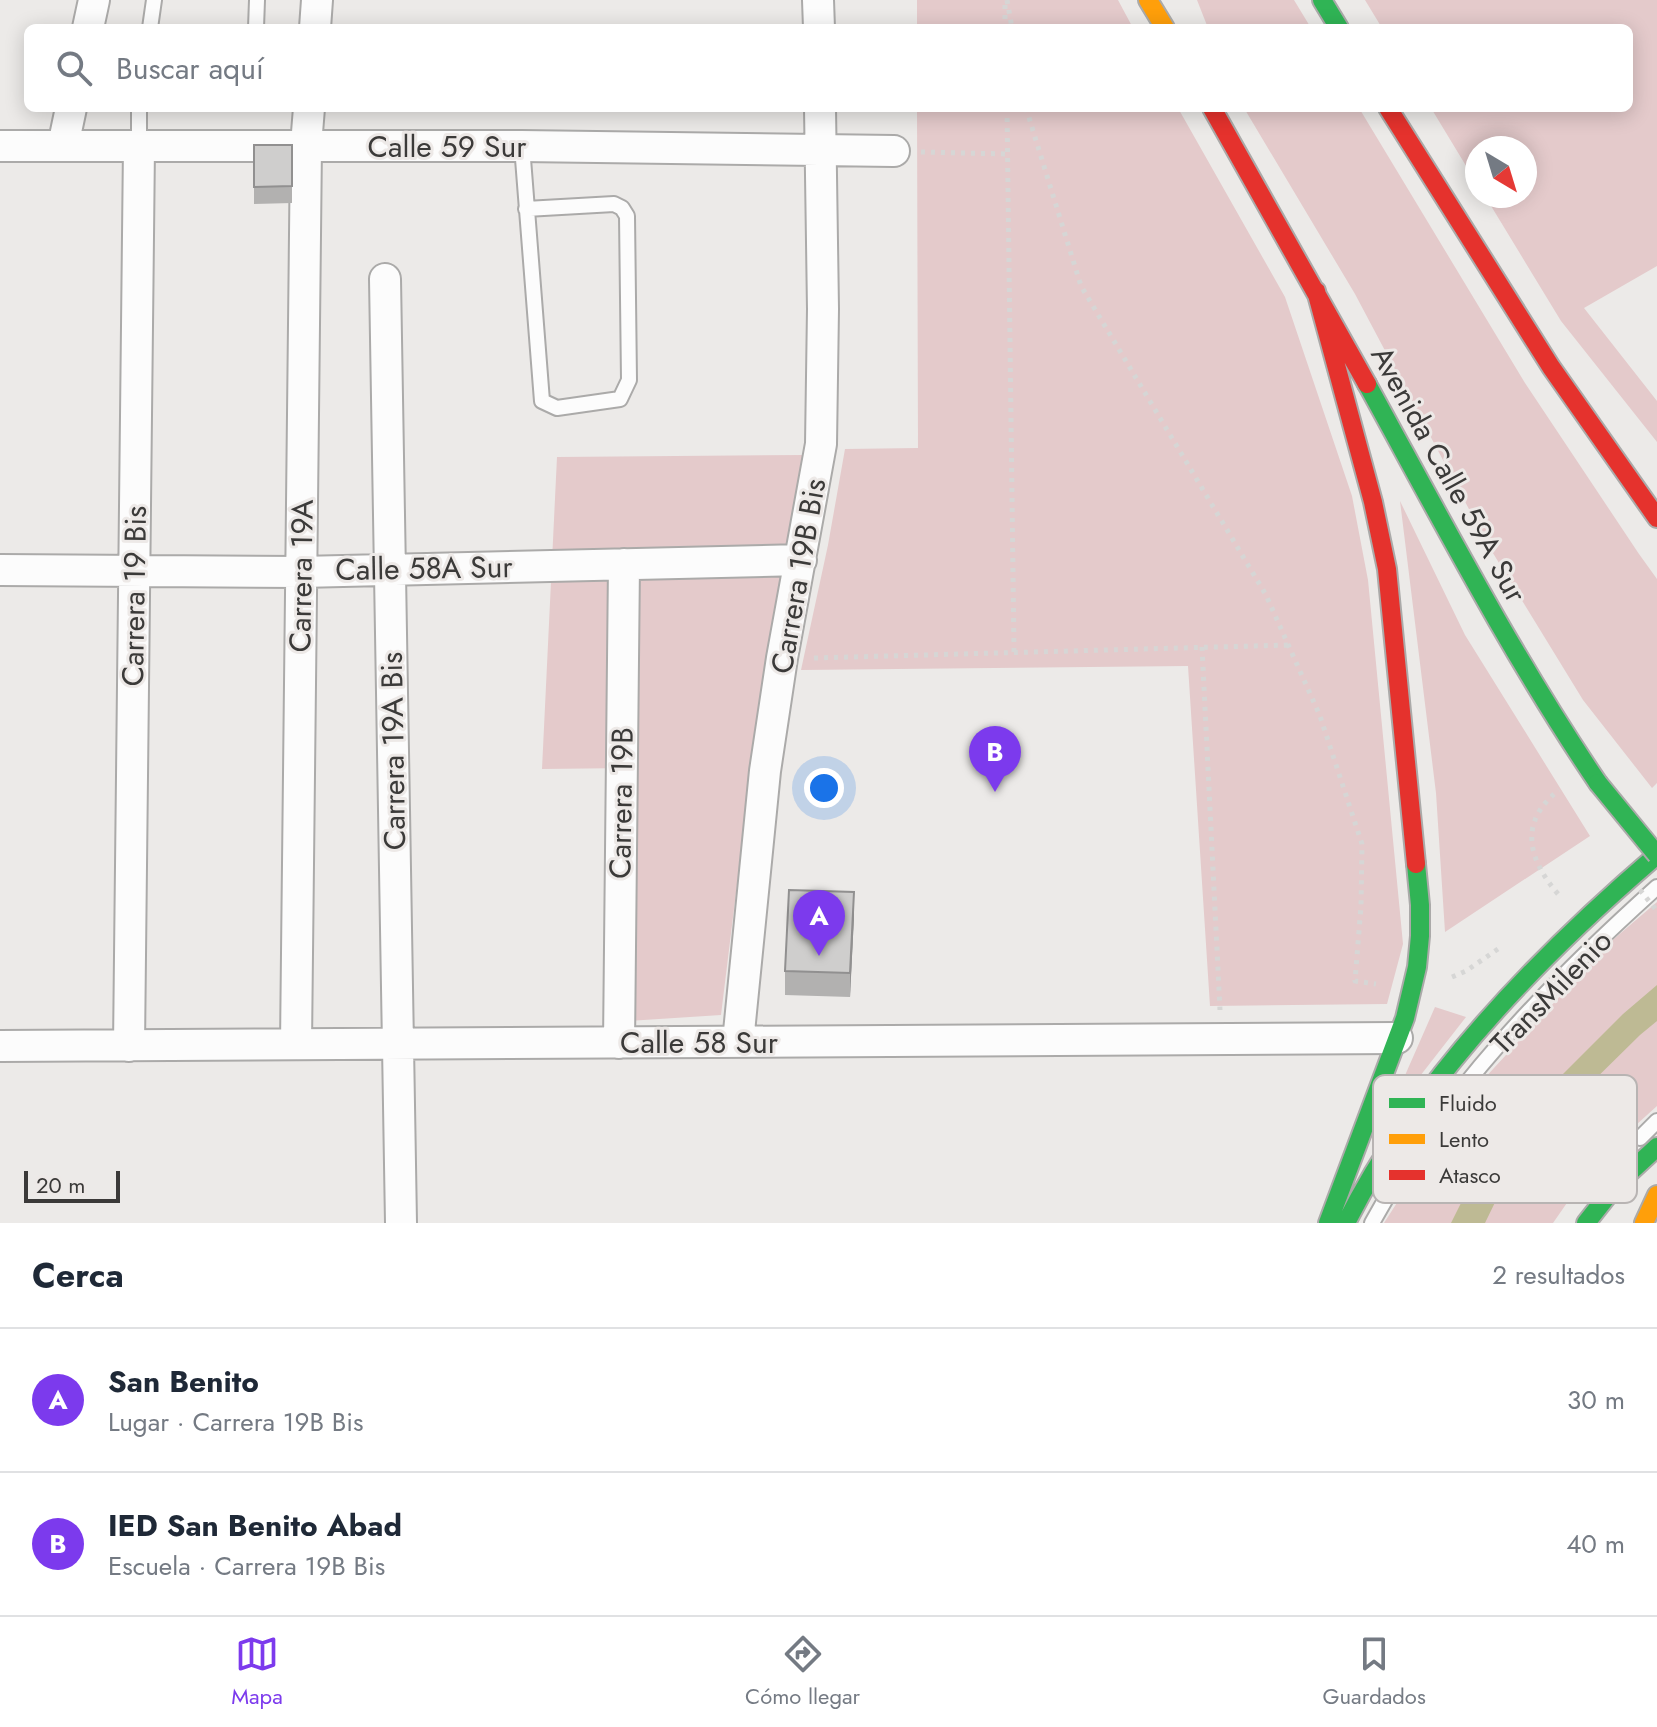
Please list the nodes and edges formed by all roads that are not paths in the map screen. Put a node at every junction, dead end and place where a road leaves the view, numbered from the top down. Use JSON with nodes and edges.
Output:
{"nodes":[{"id":1,"x":94,"y":0,"type":"edge"},
{"id":2,"x":154,"y":0,"type":"edge"},
{"id":3,"x":257,"y":0,"type":"edge"},
{"id":4,"x":317,"y":0,"type":"edge"},
{"id":5,"x":818,"y":0,"type":"edge"},
{"id":6,"x":1148,"y":0,"type":"edge"},
{"id":7,"x":1322,"y":0,"type":"edge"},
{"id":8,"x":89,"y":24,"type":"edge"},
{"id":9,"x":151,"y":24,"type":"edge"},
{"id":10,"x":256,"y":24,"type":"edge"},
{"id":11,"x":315,"y":24,"type":"edge"},
{"id":12,"x":819,"y":24,"type":"edge"},
{"id":13,"x":1163,"y":24,"type":"edge"},
{"id":14,"x":1337,"y":24,"type":"edge"},
{"id":15,"x":70,"y":112,"type":"edge"},
{"id":16,"x":139,"y":112,"type":"edge"},
{"id":17,"x":309,"y":112,"type":"edge"},
{"id":18,"x":820,"y":112,"type":"edge"},
{"id":19,"x":1214,"y":112,"type":"edge"},
{"id":20,"x":1390,"y":112,"type":"edge"},
{"id":21,"x":306,"y":145,"type":"junction"},
{"id":22,"x":0,"y":146,"type":"edge"},
{"id":23,"x":63,"y":146,"type":"junction"},
{"id":24,"x":139,"y":146,"type":"junction"},
{"id":25,"x":522,"y":146,"type":"junction"},
{"id":26,"x":821,"y":151,"type":"junction"},
{"id":27,"x":894,"y":151,"type":"road end"},
{"id":28,"x":526,"y":209,"type":"junction"},
{"id":29,"x":385,"y":279,"type":"dead end"},
{"id":30,"x":1316,"y":291,"type":"junction"},
{"id":31,"x":1657,"y":518,"type":"edge"},
{"id":32,"x":801,"y":560,"type":"junction"},
{"id":33,"x":624,"y":564,"type":"junction"},
{"id":34,"x":390,"y":569,"type":"junction"},
{"id":35,"x":0,"y":570,"type":"edge"},
{"id":36,"x":135,"y":571,"type":"junction"},
{"id":37,"x":301,"y":572,"type":"junction"},
{"id":38,"x":1657,"y":855,"type":"edge"},
{"id":39,"x":1657,"y":887,"type":"edge"},
{"id":40,"x":1397,"y":1038,"type":"junction"},
{"id":41,"x":738,"y":1042,"type":"junction"},
{"id":42,"x":619,"y":1043,"type":"junction"},
{"id":43,"x":296,"y":1044,"type":"junction"},
{"id":44,"x":398,"y":1044,"type":"junction"},
{"id":45,"x":0,"y":1046,"type":"edge"},
{"id":46,"x":129,"y":1046,"type":"junction"},
{"id":47,"x":1383,"y":1075,"type":"edge"},
{"id":48,"x":1444,"y":1075,"type":"edge"},
{"id":49,"x":1471,"y":1075,"type":"edge"},
{"id":50,"x":1373,"y":1102,"type":"edge"},
{"id":51,"x":1657,"y":1121,"type":"edge"},
{"id":52,"x":1637,"y":1141,"type":"edge"},
{"id":53,"x":1657,"y":1147,"type":"edge"},
{"id":54,"x":1637,"y":1166,"type":"edge"},
{"id":55,"x":1373,"y":1175,"type":"edge"},
{"id":56,"x":1657,"y":1195,"type":"edge"},
{"id":57,"x":1384,"y":1203,"type":"edge"},
{"id":58,"x":1602,"y":1203,"type":"edge"},
{"id":59,"x":401,"y":1223,"type":"edge"},
{"id":60,"x":1328,"y":1223,"type":"edge"},
{"id":61,"x":1346,"y":1223,"type":"edge"},
{"id":62,"x":1372,"y":1223,"type":"edge"},
{"id":63,"x":1586,"y":1223,"type":"edge"},
{"id":64,"x":1644,"y":1223,"type":"edge"}],
"edges":[{"from":1,"to":8,"type":"street"},
{"from":2,"to":9,"type":"lane"},
{"from":3,"to":10,"type":"lane"},
{"from":4,"to":11,"type":"street"},
{"from":5,"to":12,"type":"street"},
{"from":6,"to":13,"type":"main road"},
{"from":7,"to":14,"type":"main road"},
{"from":15,"to":23,"type":"street"},
{"from":16,"to":24,"type":"lane"},
{"from":17,"to":21,"type":"street","name":"Carrera 19A"},
{"from":18,"to":26,"type":"street","name":"Carrera 19B Bis"},
{"from":19,"to":30,"type":"main road","name":"Avenida Calle 59A Sur"},
{"from":20,"to":31,"type":"main road"},
{"from":21,"to":24,"type":"street","name":"Calle 59 Sur"},
{"from":21,"to":25,"type":"street","name":"Calle 59 Sur"},
{"from":21,"to":37,"type":"street","name":"Carrera 19A"},
{"from":22,"to":23,"type":"street","name":"Calle 59 Sur"},
{"from":23,"to":24,"type":"street","name":"Calle 59 Sur"},
{"from":24,"to":36,"type":"street","name":"Carrera 19 Bis"},
{"from":25,"to":26,"type":"street","name":"Calle 59 Sur"},
{"from":25,"to":28,"type":"lane"},
{"from":26,"to":27,"type":"street","name":"Calle 59 Sur"},
{"from":26,"to":32,"type":"street","name":"Carrera 19B Bis"},
{"from":28,"to":28,"type":"lane"},
{"from":29,"to":34,"type":"street","name":"Carrera 19A Bis"},
{"from":30,"to":38,"type":"main road","name":"Avenida Calle 59A Sur","bridge":true},
{"from":30,"to":40,"type":"main road"},
{"from":32,"to":33,"type":"street","name":"Calle 58A Sur"},
{"from":32,"to":41,"type":"street","name":"Carrera 19B Bis"},
{"from":33,"to":34,"type":"street","name":"Calle 58A Sur"},
{"from":33,"to":42,"type":"street","name":"Carrera 19B"},
{"from":34,"to":37,"type":"street","name":"Calle 58A Sur"},
{"from":34,"to":44,"type":"street","name":"Carrera 19A Bis"},
{"from":35,"to":36,"type":"street","name":"Calle 58A Sur"},
{"from":36,"to":37,"type":"street","name":"Calle 58A Sur"},
{"from":36,"to":46,"type":"street","name":"Carrera 19 Bis"},
{"from":37,"to":43,"type":"street","name":"Carrera 19A"},
{"from":38,"to":48,"type":"main road"},
{"from":39,"to":49,"type":"lane","name":"TransMilenio"},
{"from":40,"to":41,"type":"street","name":"Calle 58 Sur"},
{"from":40,"to":47,"type":"main road"},
{"from":41,"to":42,"type":"street","name":"Calle 58 Sur"},
{"from":42,"to":44,"type":"street","name":"Calle 58 Sur"},
{"from":43,"to":44,"type":"street","name":"Calle 58 Sur"},
{"from":43,"to":46,"type":"street","name":"Calle 58 Sur"},
{"from":44,"to":59,"type":"street","name":"Carrera 19A Bis"},
{"from":45,"to":46,"type":"street","name":"Calle 58 Sur"},
{"from":50,"to":60,"type":"main road"},
{"from":51,"to":52,"type":"lane"},
{"from":53,"to":54,"type":"main road"},
{"from":55,"to":61,"type":"main road"},
{"from":56,"to":64,"type":"main road"},
{"from":57,"to":62,"type":"lane","name":"TransMilenio"},
{"from":58,"to":63,"type":"main road"}]}
